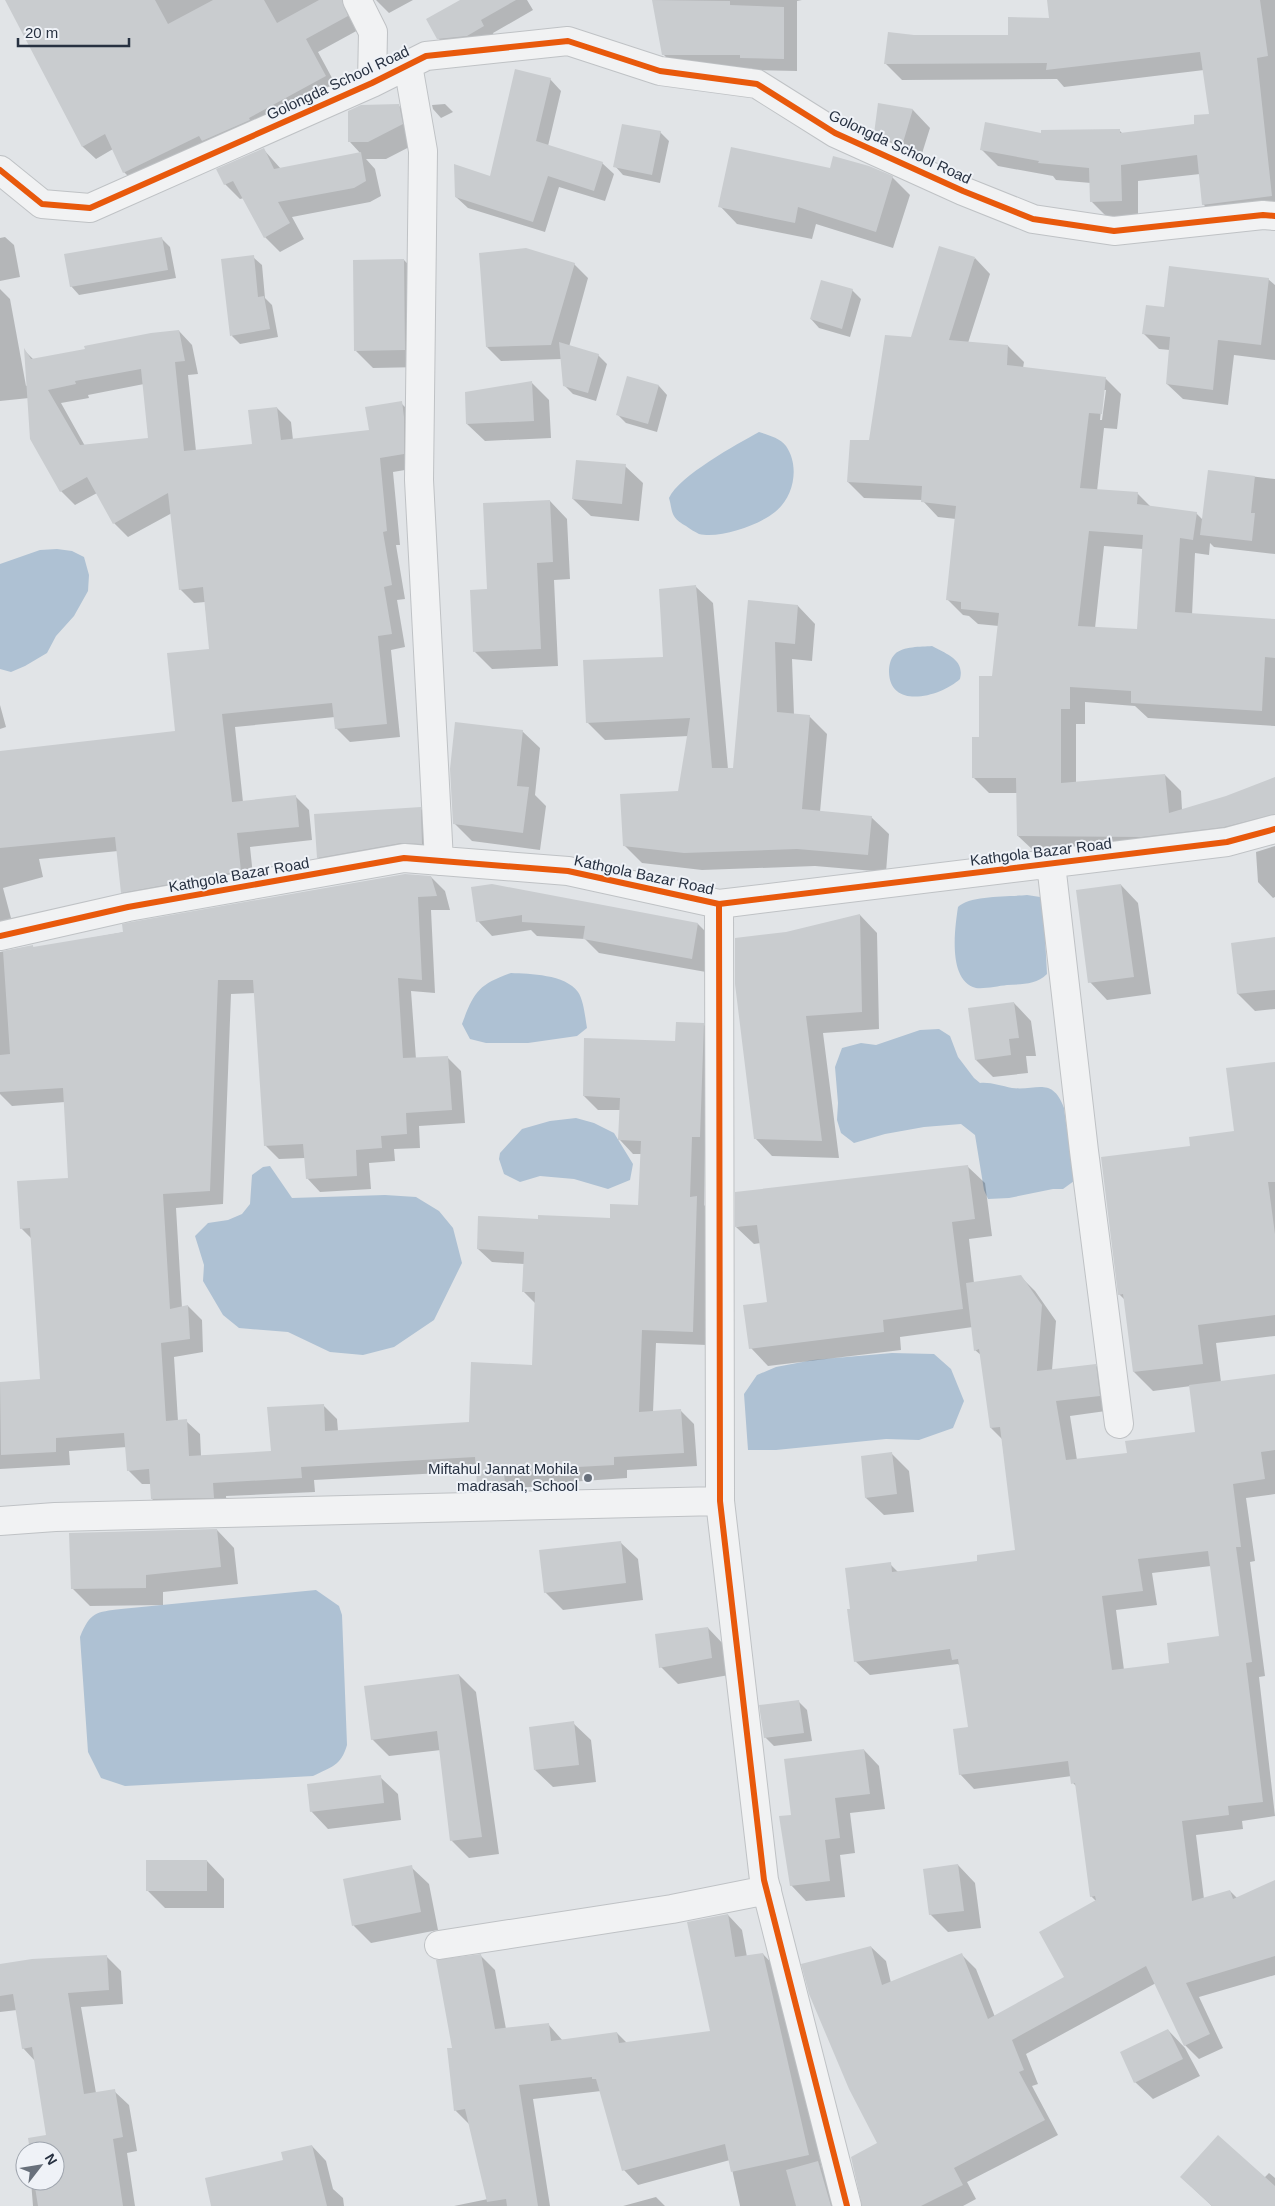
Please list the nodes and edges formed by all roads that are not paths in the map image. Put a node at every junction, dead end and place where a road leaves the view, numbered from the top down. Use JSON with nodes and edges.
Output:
{"nodes":[{"id":1,"x":357,"y":0,"type":"edge"},
{"id":2,"x":408,"y":65,"type":"junction"},
{"id":3,"x":372,"y":83,"type":"junction"},
{"id":4,"x":0,"y":170,"type":"edge"},
{"id":5,"x":1275,"y":216,"type":"edge"},
{"id":6,"x":1275,"y":829,"type":"edge"},
{"id":7,"x":439,"y":861,"type":"junction"},
{"id":8,"x":1050,"y":864,"type":"junction"},
{"id":9,"x":720,"y":904,"type":"junction"},
{"id":10,"x":0,"y":936,"type":"edge"},
{"id":11,"x":1119,"y":1424,"type":"dead end"},
{"id":12,"x":720,"y":1500,"type":"junction"},
{"id":13,"x":0,"y":1521,"type":"edge"},
{"id":14,"x":767,"y":1890,"type":"junction"},
{"id":15,"x":439,"y":1945,"type":"dead end"},
{"id":16,"x":847,"y":2206,"type":"edge"}],
"edges":[{"from":1,"to":3,"type":"street"},
{"from":2,"to":3,"type":"street","name":"Golongda School Road"},
{"from":2,"to":5,"type":"street","name":"Golongda School Road"},
{"from":2,"to":7,"type":"street"},
{"from":3,"to":4,"type":"street","name":"Golongda School Road"},
{"from":6,"to":8,"type":"street","name":"Kathgola Bazar Road"},
{"from":7,"to":9,"type":"street","name":"Kathgola Bazar Road"},
{"from":7,"to":10,"type":"street","name":"Kathgola Bazar Road"},
{"from":8,"to":9,"type":"street","name":"Kathgola Bazar Road"},
{"from":8,"to":11,"type":"street"},
{"from":9,"to":12,"type":"street"},
{"from":12,"to":13,"type":"street"},
{"from":12,"to":14,"type":"street"},
{"from":14,"to":15,"type":"street"},
{"from":14,"to":16,"type":"street"}]}
